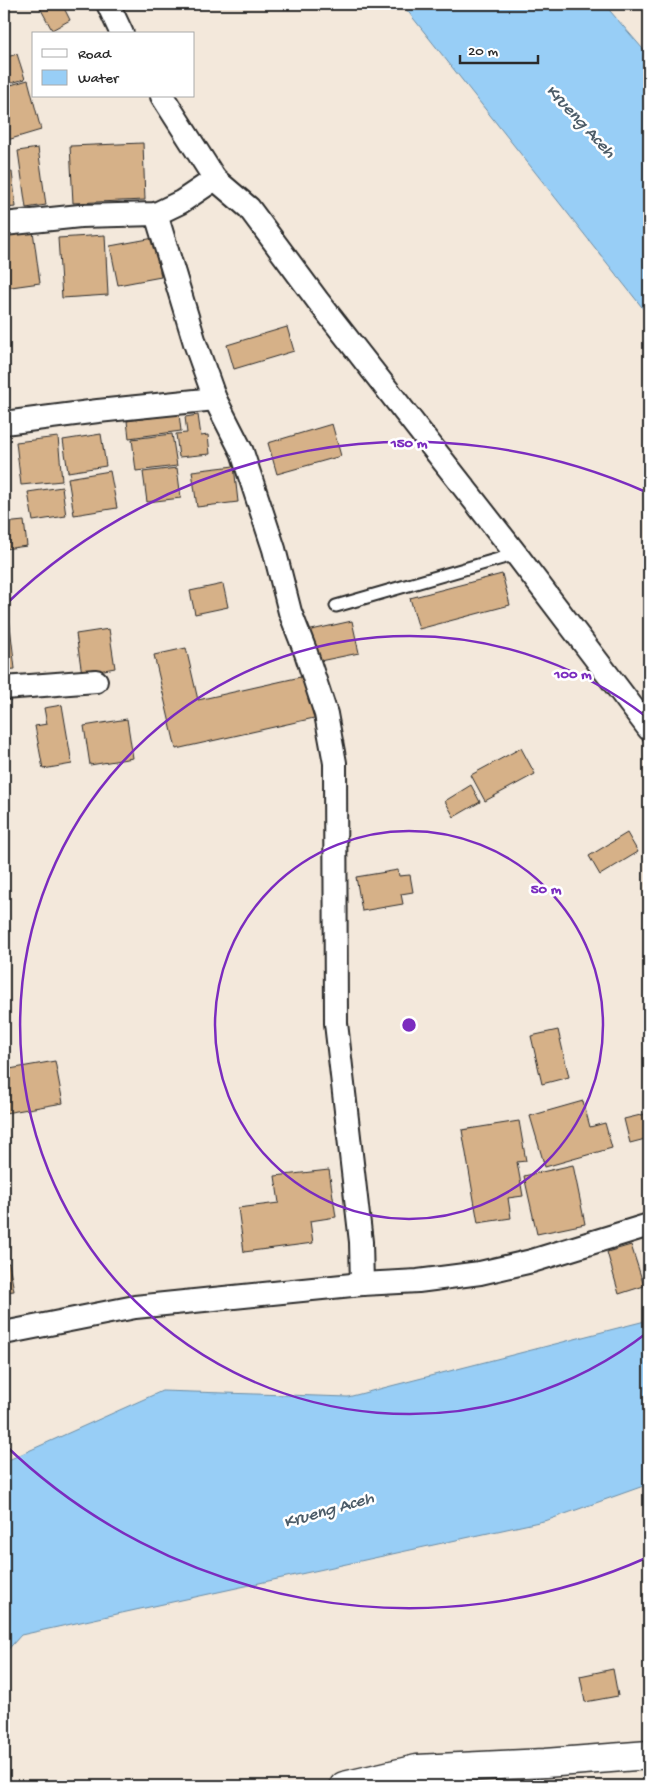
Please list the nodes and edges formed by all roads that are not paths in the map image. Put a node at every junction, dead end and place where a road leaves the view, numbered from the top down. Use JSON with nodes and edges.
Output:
{"nodes":[{"id":1,"x":108,"y":4,"type":"edge"},
{"id":2,"x":121,"y":32,"type":"edge"},
{"id":3,"x":163,"y":98,"type":"edge"},
{"id":4,"x":215,"y":179,"type":"junction"},
{"id":5,"x":156,"y":214,"type":"junction"},
{"id":6,"x":4,"y":224,"type":"edge"},
{"id":7,"x":215,"y":399,"type":"junction"},
{"id":8,"x":4,"y":423,"type":"edge"},
{"id":9,"x":516,"y":554,"type":"junction"},
{"id":10,"x":336,"y":606,"type":"dead end"},
{"id":11,"x":96,"y":682,"type":"dead end"},
{"id":12,"x":4,"y":688,"type":"edge"},
{"id":13,"x":649,"y":729,"type":"edge"},
{"id":14,"x":649,"y":1225,"type":"edge"},
{"id":15,"x":362,"y":1284,"type":"junction"},
{"id":16,"x":4,"y":1333,"type":"edge"},
{"id":17,"x":649,"y":1755,"type":"edge"},
{"id":18,"x":344,"y":1786,"type":"edge"}],
"edges":[{"from":1,"to":2,"type":"street"},
{"from":3,"to":4,"type":"street"},
{"from":4,"to":5,"type":"street"},
{"from":4,"to":9,"type":"street"},
{"from":5,"to":6,"type":"street"},
{"from":5,"to":7,"type":"street"},
{"from":7,"to":8,"type":"street"},
{"from":7,"to":15,"type":"street"},
{"from":9,"to":10,"type":"lane"},
{"from":9,"to":13,"type":"street"},
{"from":11,"to":12,"type":"street"},
{"from":14,"to":15,"type":"street"},
{"from":15,"to":16,"type":"street"},
{"from":17,"to":18,"type":"street"}]}
